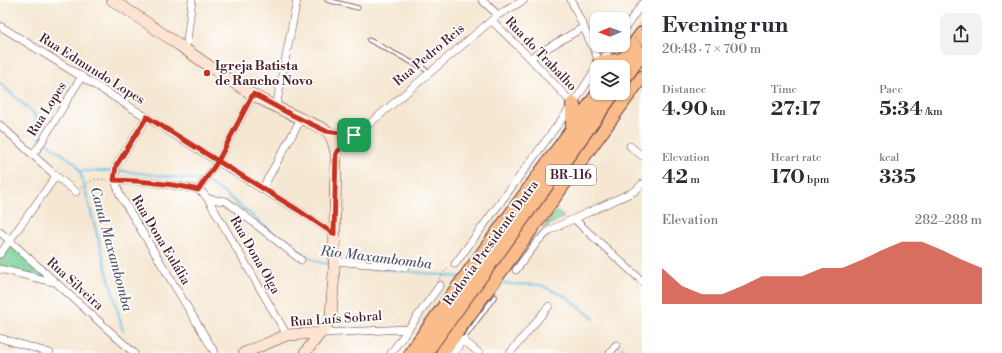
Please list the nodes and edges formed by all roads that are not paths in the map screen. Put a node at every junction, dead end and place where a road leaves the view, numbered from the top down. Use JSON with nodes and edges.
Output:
{"nodes":[{"id":1,"x":112,"y":0,"type":"edge"},
{"id":2,"x":192,"y":0,"type":"edge"},
{"id":3,"x":297,"y":0,"type":"edge"},
{"id":4,"x":327,"y":0,"type":"edge"},
{"id":5,"x":482,"y":0,"type":"edge"},
{"id":6,"x":524,"y":0,"type":"edge"},
{"id":7,"x":571,"y":0,"type":"edge"},
{"id":8,"x":642,"y":4,"type":"edge"},
{"id":9,"x":358,"y":8,"type":"dead end"},
{"id":10,"x":498,"y":16,"type":"junction"},
{"id":11,"x":492,"y":21,"type":"junction"},
{"id":12,"x":630,"y":21,"type":"edge"},
{"id":13,"x":0,"y":26,"type":"edge"},
{"id":14,"x":584,"y":27,"type":"junction"},
{"id":15,"x":636,"y":35,"type":"edge"},
{"id":16,"x":369,"y":40,"type":"dead end"},
{"id":17,"x":186,"y":48,"type":"junction"},
{"id":18,"x":642,"y":53,"type":"edge"},
{"id":19,"x":530,"y":58,"type":"junction"},
{"id":20,"x":596,"y":60,"type":"edge"},
{"id":21,"x":622,"y":60,"type":"edge"},
{"id":22,"x":630,"y":69,"type":"edge"},
{"id":23,"x":431,"y":72,"type":"junction"},
{"id":24,"x":82,"y":76,"type":"junction"},
{"id":25,"x":642,"y":77,"type":"edge"},
{"id":26,"x":590,"y":78,"type":"edge"},
{"id":27,"x":253,"y":94,"type":"junction"},
{"id":28,"x":594,"y":100,"type":"edge"},
{"id":29,"x":608,"y":100,"type":"edge"},
{"id":30,"x":573,"y":104,"type":"junction"},
{"id":31,"x":276,"y":107,"type":"junction"},
{"id":32,"x":147,"y":117,"type":"junction"},
{"id":33,"x":302,"y":119,"type":"junction"},
{"id":34,"x":0,"y":125,"type":"edge"},
{"id":35,"x":573,"y":129,"type":"junction"},
{"id":36,"x":326,"y":131,"type":"junction"},
{"id":37,"x":354,"y":135,"type":"junction"},
{"id":38,"x":630,"y":146,"type":"dead end"},
{"id":39,"x":336,"y":153,"type":"junction"},
{"id":40,"x":32,"y":154,"type":"junction"},
{"id":41,"x":642,"y":156,"type":"edge"},
{"id":42,"x":218,"y":161,"type":"junction"},
{"id":43,"x":56,"y":176,"type":"junction"},
{"id":44,"x":115,"y":179,"type":"junction"},
{"id":45,"x":642,"y":184,"type":"edge"},
{"id":46,"x":262,"y":189,"type":"junction"},
{"id":47,"x":78,"y":190,"type":"road end"},
{"id":48,"x":198,"y":190,"type":"junction"},
{"id":49,"x":208,"y":199,"type":"junction"},
{"id":50,"x":574,"y":219,"type":"junction"},
{"id":51,"x":0,"y":232,"type":"edge"},
{"id":52,"x":334,"y":234,"type":"junction"},
{"id":53,"x":9,"y":240,"type":"junction"},
{"id":54,"x":0,"y":254,"type":"edge"},
{"id":55,"x":301,"y":260,"type":"dead end"},
{"id":56,"x":455,"y":264,"type":"dead end"},
{"id":57,"x":334,"y":265,"type":"junction"},
{"id":58,"x":406,"y":267,"type":"dead end"},
{"id":59,"x":0,"y":268,"type":"edge"},
{"id":60,"x":494,"y":270,"type":"junction"},
{"id":61,"x":516,"y":270,"type":"dead end"},
{"id":62,"x":642,"y":281,"type":"edge"},
{"id":63,"x":55,"y":282,"type":"junction"},
{"id":64,"x":440,"y":282,"type":"road end"},
{"id":65,"x":464,"y":290,"type":"junction"},
{"id":66,"x":491,"y":294,"type":"junction"},
{"id":67,"x":549,"y":306,"type":"dead end"},
{"id":68,"x":408,"y":329,"type":"junction"},
{"id":69,"x":321,"y":333,"type":"junction"},
{"id":70,"x":287,"y":336,"type":"junction"},
{"id":71,"x":0,"y":338,"type":"edge"},
{"id":72,"x":463,"y":340,"type":"junction"},
{"id":73,"x":616,"y":345,"type":"dead end"},
{"id":74,"x":306,"y":352,"type":"edge"},
{"id":75,"x":50,"y":353,"type":"edge"},
{"id":76,"x":134,"y":353,"type":"edge"},
{"id":77,"x":215,"y":353,"type":"edge"},
{"id":78,"x":244,"y":353,"type":"edge"},
{"id":79,"x":391,"y":353,"type":"edge"},
{"id":80,"x":411,"y":353,"type":"edge"},
{"id":81,"x":426,"y":353,"type":"edge"},
{"id":82,"x":442,"y":353,"type":"edge"},
{"id":83,"x":453,"y":353,"type":"edge"},
{"id":84,"x":478,"y":353,"type":"edge"},
{"id":85,"x":510,"y":353,"type":"edge"},
{"id":86,"x":610,"y":353,"type":"edge"}],
"edges":[{"from":1,"to":17,"type":"main road"},
{"from":2,"to":17,"type":"street"},
{"from":3,"to":31,"type":"street"},
{"from":4,"to":9,"type":"lane"},
{"from":5,"to":10,"type":"street","name":"Rua do Trabalho"},
{"from":6,"to":10,"type":"street","name":"Rua Pedro Reis"},
{"from":7,"to":14,"type":"street"},
{"from":8,"to":12,"type":"street"},
{"from":10,"to":11,"type":"street","name":"Rua Pedro Reis"},
{"from":11,"to":19,"type":"street","name":"Rua do Trabalho"},
{"from":11,"to":23,"type":"street","name":"Rua Pedro Reis"},
{"from":13,"to":24,"type":"street","name":"Rua Edmundo Lopes"},
{"from":14,"to":19,"type":"street"},
{"from":14,"to":20,"type":"street"},
{"from":15,"to":21,"type":"highway"},
{"from":16,"to":23,"type":"lane"},
{"from":17,"to":27,"type":"main road"},
{"from":18,"to":22,"type":"highway"},
{"from":19,"to":30,"type":"street","name":"Rua do Trabalho"},
{"from":23,"to":37,"type":"street","name":"Rua Pedro Reis"},
{"from":24,"to":32,"type":"street","name":"Rua Edmundo Lopes"},
{"from":24,"to":40,"type":"street","name":"Rua Lopes"},
{"from":25,"to":60,"type":"highway","number":"BR-116"},
{"from":26,"to":30,"type":"street"},
{"from":27,"to":31,"type":"main road"},
{"from":27,"to":42,"type":"street"},
{"from":28,"to":35,"type":"highway","name":"Rodovia Presidente Dutra","number":"BR-116"},
{"from":29,"to":60,"type":"highway","name":"Rodovia Presidente Dutra","number":"BR-116"},
{"from":30,"to":35,"type":"highway"},
{"from":30,"to":56,"type":"street"},
{"from":31,"to":33,"type":"main road"},
{"from":32,"to":42,"type":"street","name":"Rua Edmundo Lopes"},
{"from":32,"to":44,"type":"street","name":"Rua Dona Eulália"},
{"from":33,"to":36,"type":"main road"},
{"from":33,"to":46,"type":"street"},
{"from":34,"to":40,"type":"street"},
{"from":35,"to":65,"type":"highway","name":"Rodovia Presidente Dutra","number":"BR-116"},
{"from":36,"to":37,"type":"street"},
{"from":36,"to":39,"type":"main road"},
{"from":37,"to":39,"type":"street","name":"Rua Pedro Reis"},
{"from":38,"to":41,"type":"street"},
{"from":39,"to":52,"type":"main road"},
{"from":40,"to":43,"type":"street"},
{"from":42,"to":46,"type":"street","name":"Rua Edmundo Lopes"},
{"from":42,"to":48,"type":"street"},
{"from":43,"to":47,"type":"street"},
{"from":43,"to":53,"type":"street"},
{"from":44,"to":48,"type":"street"},
{"from":44,"to":77,"type":"street","name":"Rua Dona Eulália"},
{"from":45,"to":50,"type":"street"},
{"from":46,"to":52,"type":"street","name":"Rua Edmundo Lopes"},
{"from":48,"to":49,"type":"street","name":"Rua Dona Olga"},
{"from":49,"to":55,"type":"street"},
{"from":49,"to":70,"type":"street","name":"Rua Dona Olga"},
{"from":50,"to":61,"type":"street"},
{"from":50,"to":62,"type":"street"},
{"from":51,"to":53,"type":"street","name":"Rua Silveira"},
{"from":52,"to":57,"type":"main road"},
{"from":53,"to":54,"type":"street"},
{"from":53,"to":63,"type":"street","name":"Rua Silveira"},
{"from":57,"to":58,"type":"street"},
{"from":57,"to":69,"type":"main road"},
{"from":59,"to":63,"type":"street"},
{"from":60,"to":65,"type":"highway","name":"Rodovia Presidente Dutra","number":"BR-116"},
{"from":60,"to":66,"type":"highway","number":"BR-116"},
{"from":63,"to":76,"type":"street","name":"Rua Silveira"},
{"from":64,"to":68,"type":"street"},
{"from":65,"to":80,"type":"highway","name":"Rodovia Presidente Dutra","number":"BR-116"},
{"from":65,"to":81,"type":"highway","name":"Rodovia Presidente Dutra","number":"BR-116"},
{"from":66,"to":72,"type":"lane"},
{"from":66,"to":82,"type":"highway","number":"BR-116"},
{"from":67,"to":85,"type":"street"},
{"from":68,"to":69,"type":"street","name":"Rua Luís Sobral"},
{"from":68,"to":79,"type":"street"},
{"from":69,"to":70,"type":"main road","name":"Rua Luís Sobral"},
{"from":69,"to":74,"type":"main road"},
{"from":70,"to":74,"type":"main road"},
{"from":70,"to":78,"type":"main road","name":"Rua Luís Sobral"},
{"from":71,"to":75,"type":"street"},
{"from":72,"to":83,"type":"street"},
{"from":72,"to":84,"type":"street"},
{"from":73,"to":86,"type":"street"}]}
